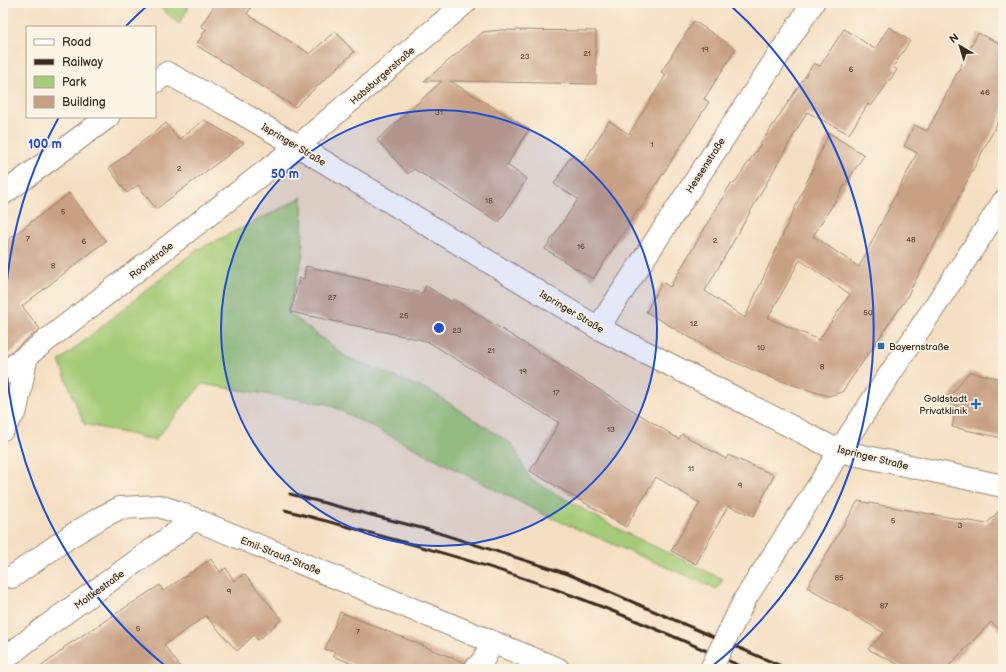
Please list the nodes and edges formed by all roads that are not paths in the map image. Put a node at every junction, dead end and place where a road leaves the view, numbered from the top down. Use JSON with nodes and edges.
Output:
{"nodes":[{"id":1,"x":465,"y":3,"type":"edge"},
{"id":2,"x":813,"y":3,"type":"edge"},
{"id":3,"x":161,"y":78,"type":"edge"},
{"id":4,"x":107,"y":118,"type":"edge"},
{"id":5,"x":298,"y":146,"type":"junction"},
{"id":6,"x":3,"y":194,"type":"edge"},
{"id":7,"x":1003,"y":202,"type":"edge"},
{"id":8,"x":598,"y":328,"type":"junction"},
{"id":9,"x":27,"y":355,"type":"junction"},
{"id":10,"x":3,"y":374,"type":"edge"},
{"id":11,"x":3,"y":428,"type":"edge"},
{"id":12,"x":839,"y":450,"type":"junction"},
{"id":13,"x":1003,"y":486,"type":"edge"},
{"id":14,"x":195,"y":519,"type":"junction"},
{"id":15,"x":12,"y":577,"type":"dead end"},
{"id":16,"x":493,"y":642,"type":"junction"},
{"id":17,"x":3,"y":660,"type":"edge"},
{"id":18,"x":475,"y":669,"type":"edge"},
{"id":19,"x":558,"y":669,"type":"edge"},
{"id":20,"x":711,"y":669,"type":"edge"}],
"edges":[{"from":1,"to":5,"type":"street","name":"Habsburgerstraße"},
{"from":2,"to":8,"type":"street","name":"Hessenstraße"},
{"from":3,"to":5,"type":"street","name":"Ispringer Straße"},
{"from":4,"to":6,"type":"street"},
{"from":5,"to":8,"type":"street","name":"Ispringer Straße"},
{"from":5,"to":9,"type":"street","name":"Roonstraße"},
{"from":7,"to":12,"type":"street"},
{"from":8,"to":12,"type":"street","name":"Ispringer Straße"},
{"from":9,"to":10,"type":"street","name":"Roonstraße"},
{"from":9,"to":11,"type":"street"},
{"from":12,"to":13,"type":"street","name":"Ispringer Straße"},
{"from":12,"to":20,"type":"street","bridge":true},
{"from":14,"to":15,"type":"street","name":"Emil-Strauß-Straße"},
{"from":14,"to":16,"type":"street","name":"Emil-Strauß-Straße"},
{"from":14,"to":17,"type":"street","name":"Moltkestraße"},
{"from":16,"to":18,"type":"street"},
{"from":16,"to":19,"type":"street","name":"Emil-Strauß-Straße"}]}
